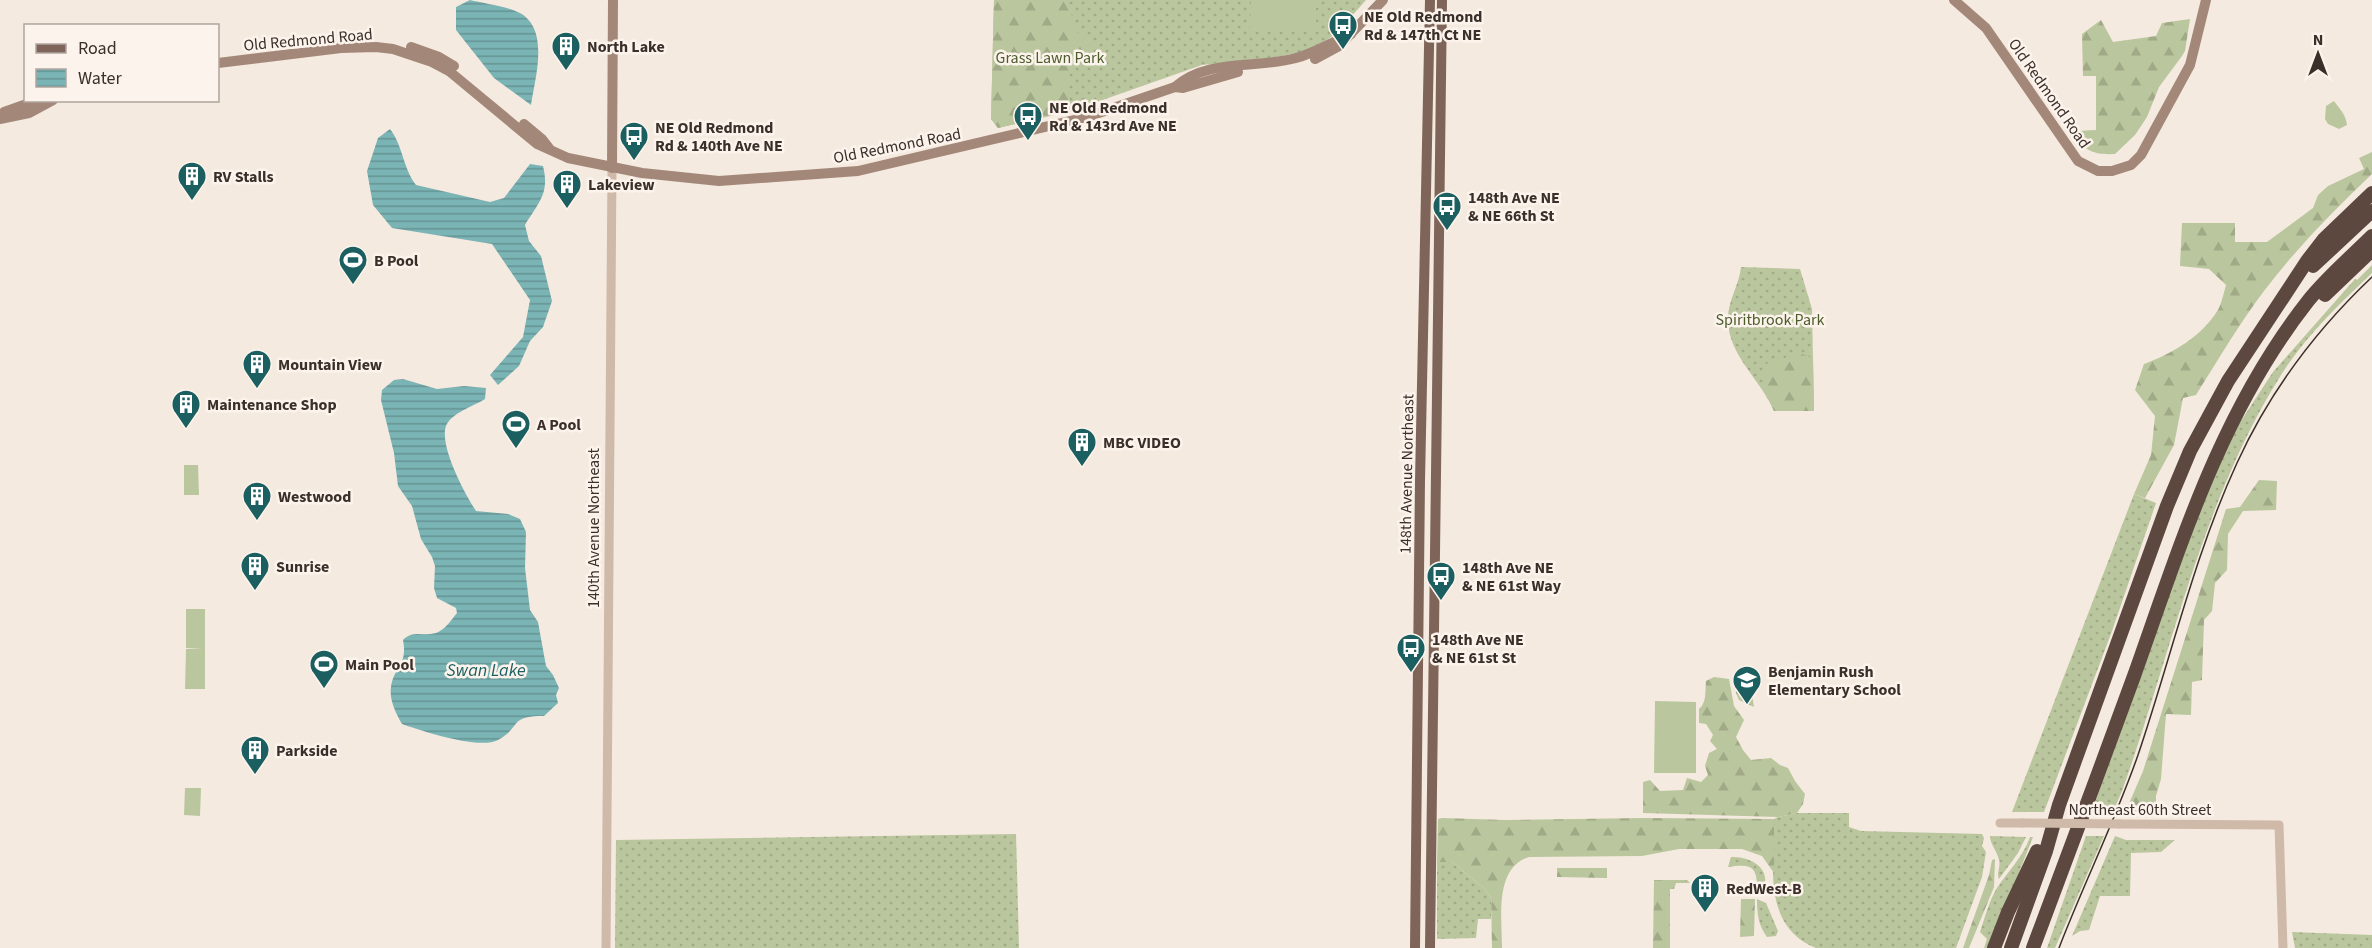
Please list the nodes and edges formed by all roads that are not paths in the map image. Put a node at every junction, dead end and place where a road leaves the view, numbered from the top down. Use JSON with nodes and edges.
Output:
{"nodes":[{"id":1,"x":613,"y":0,"type":"edge"},
{"id":2,"x":1383,"y":0,"type":"edge"},
{"id":3,"x":1442,"y":0,"type":"edge"},
{"id":4,"x":1954,"y":0,"type":"edge"},
{"id":5,"x":2206,"y":0,"type":"edge"},
{"id":6,"x":1430,"y":1,"type":"edge"},
{"id":7,"x":219,"y":56,"type":"edge"},
{"id":8,"x":219,"y":63,"type":"edge"},
{"id":9,"x":33,"y":102,"type":"edge"},
{"id":10,"x":49,"y":102,"type":"edge"},
{"id":11,"x":0,"y":113,"type":"edge"},
{"id":12,"x":0,"y":119,"type":"edge"},
{"id":13,"x":549,"y":149,"type":"junction"},
{"id":14,"x":612,"y":168,"type":"junction"},
{"id":15,"x":2372,"y":193,"type":"edge"},
{"id":16,"x":2372,"y":211,"type":"edge"},
{"id":17,"x":2372,"y":236,"type":"edge"},
{"id":18,"x":2372,"y":250,"type":"edge"},
{"id":19,"x":2283,"y":298,"type":"junction"},
{"id":20,"x":2286,"y":332,"type":"junction"},
{"id":21,"x":2059,"y":805,"type":"junction"},
{"id":22,"x":2000,"y":823,"type":"dead end"},
{"id":23,"x":2074,"y":839,"type":"junction"},
{"id":24,"x":606,"y":948,"type":"edge"},
{"id":25,"x":1415,"y":948,"type":"edge"},
{"id":26,"x":1430,"y":948,"type":"edge"},
{"id":27,"x":1994,"y":948,"type":"edge"},
{"id":28,"x":2010,"y":948,"type":"edge"},
{"id":29,"x":2033,"y":948,"type":"edge"},
{"id":30,"x":2040,"y":948,"type":"edge"},
{"id":31,"x":2283,"y":948,"type":"edge"}],
"edges":[{"from":1,"to":14,"type":"main road","name":"140th Avenue Northeast"},
{"from":2,"to":14,"type":"main road","name":"Old Redmond Road"},
{"from":3,"to":26,"type":"main road","name":"148th Avenue Northeast"},
{"from":4,"to":5,"type":"main road","name":"Old Redmond Road"},
{"from":6,"to":25,"type":"main road","name":"148th Avenue Northeast"},
{"from":7,"to":13,"type":"main road","name":"Old Redmond Road"},
{"from":8,"to":13,"type":"main road","name":"Old Redmond Road"},
{"from":9,"to":11,"type":"main road"},
{"from":10,"to":12,"type":"main road"},
{"from":13,"to":14,"type":"main road","name":"Old Redmond Road"},
{"from":14,"to":24,"type":"street","name":"140th Avenue Northeast"},
{"from":15,"to":19,"type":"highway"},
{"from":16,"to":19,"type":"highway"},
{"from":17,"to":20,"type":"highway"},
{"from":18,"to":20,"type":"highway"},
{"from":19,"to":21,"type":"highway"},
{"from":20,"to":23,"type":"highway"},
{"from":21,"to":27,"type":"highway"},
{"from":21,"to":28,"type":"highway"},
{"from":22,"to":31,"type":"street","name":"Northeast 60th Street","bridge":true},
{"from":23,"to":29,"type":"highway"},
{"from":23,"to":30,"type":"highway"}]}
